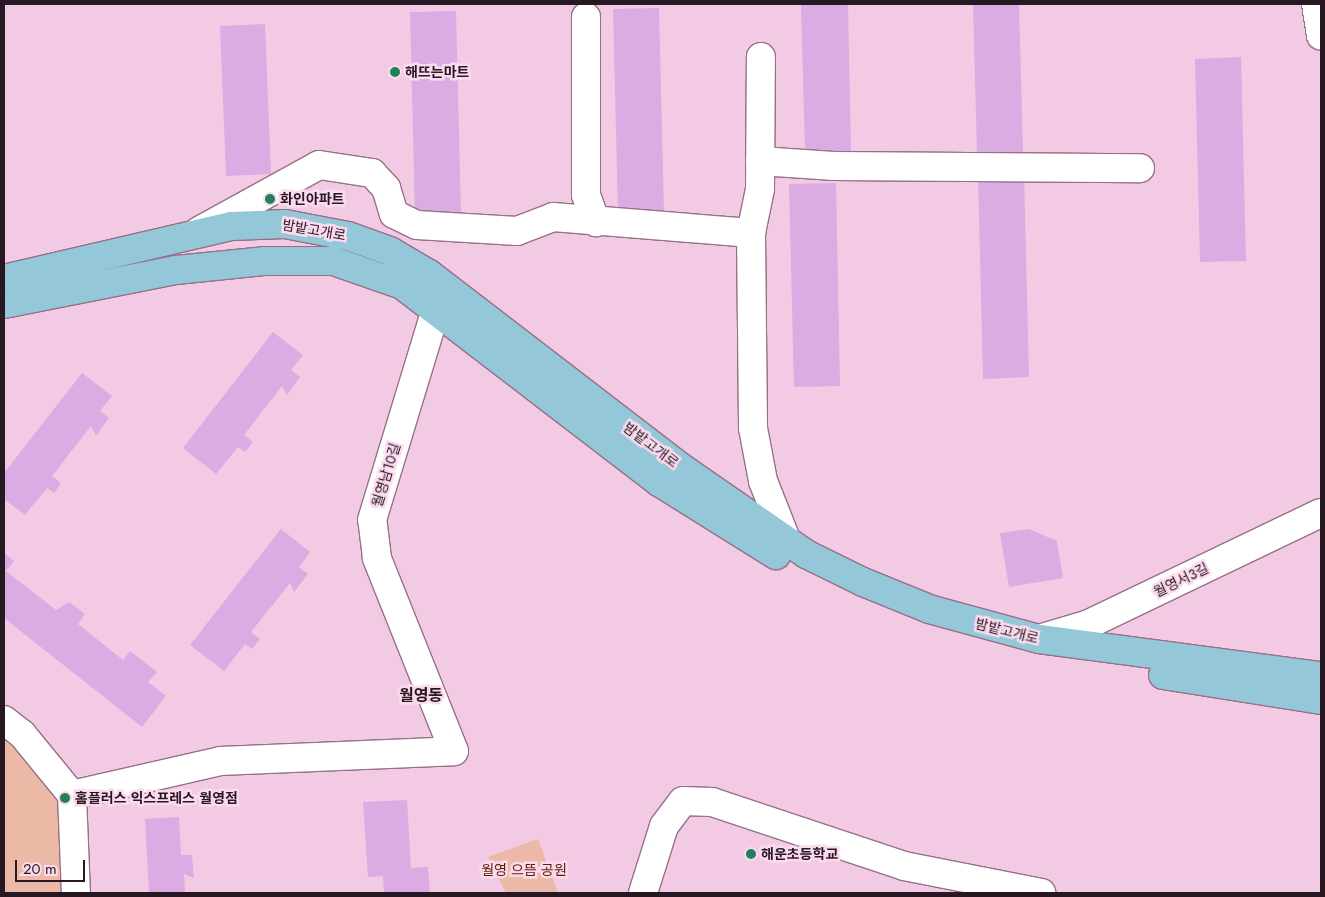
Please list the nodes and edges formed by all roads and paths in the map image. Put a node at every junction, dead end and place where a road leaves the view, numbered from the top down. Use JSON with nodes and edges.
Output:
{"nodes":[{"id":1,"x":1316,"y":4,"type":"edge"},
{"id":2,"x":586,"y":17,"type":"dead end"},
{"id":3,"x":1321,"y":36,"type":"edge"},
{"id":4,"x":761,"y":57,"type":"dead end"},
{"id":5,"x":760,"y":160,"type":"junction"},
{"id":6,"x":1140,"y":168,"type":"dead end"},
{"id":7,"x":596,"y":222,"type":"junction"},
{"id":8,"x":196,"y":232,"type":"junction"},
{"id":9,"x":751,"y":233,"type":"junction"},
{"id":10,"x":4,"y":279,"type":"edge"},
{"id":11,"x":4,"y":304,"type":"edge"},
{"id":12,"x":436,"y":310,"type":"junction"},
{"id":13,"x":1321,"y":513,"type":"edge"},
{"id":14,"x":787,"y":542,"type":"junction"},
{"id":15,"x":1039,"y":640,"type":"junction"},
{"id":16,"x":1321,"y":676,"type":"edge"},
{"id":17,"x":1321,"y":700,"type":"edge"},
{"id":18,"x":4,"y":720,"type":"edge"},
{"id":19,"x":72,"y":795,"type":"junction"},
{"id":20,"x":76,"y":893,"type":"edge"},
{"id":21,"x":643,"y":893,"type":"edge"},
{"id":22,"x":1041,"y":893,"type":"edge"}],
"edges":[{"from":1,"to":3,"type":"street"},
{"from":2,"to":7,"type":"street"},
{"from":4,"to":5,"type":"street"},
{"from":5,"to":6,"type":"street"},
{"from":5,"to":9,"type":"street"},
{"from":7,"to":8,"type":"street"},
{"from":7,"to":9,"type":"street"},
{"from":8,"to":10,"type":"main road","name":"밤밭고개로"},
{"from":8,"to":14,"type":"main road","name":"밤밭고개로"},
{"from":9,"to":14,"type":"street"},
{"from":11,"to":12,"type":"main road","name":"밤밭고개로"},
{"from":12,"to":17,"type":"main road","name":"밤밭고개로"},
{"from":12,"to":19,"type":"street","name":"월영남10길"},
{"from":13,"to":15,"type":"street","name":"월영서3길"},
{"from":14,"to":15,"type":"main road","name":"밤밭고개로"},
{"from":15,"to":16,"type":"main road","name":"밤밭고개로"},
{"from":18,"to":19,"type":"street"},
{"from":19,"to":20,"type":"street"},
{"from":21,"to":22,"type":"street"}]}
